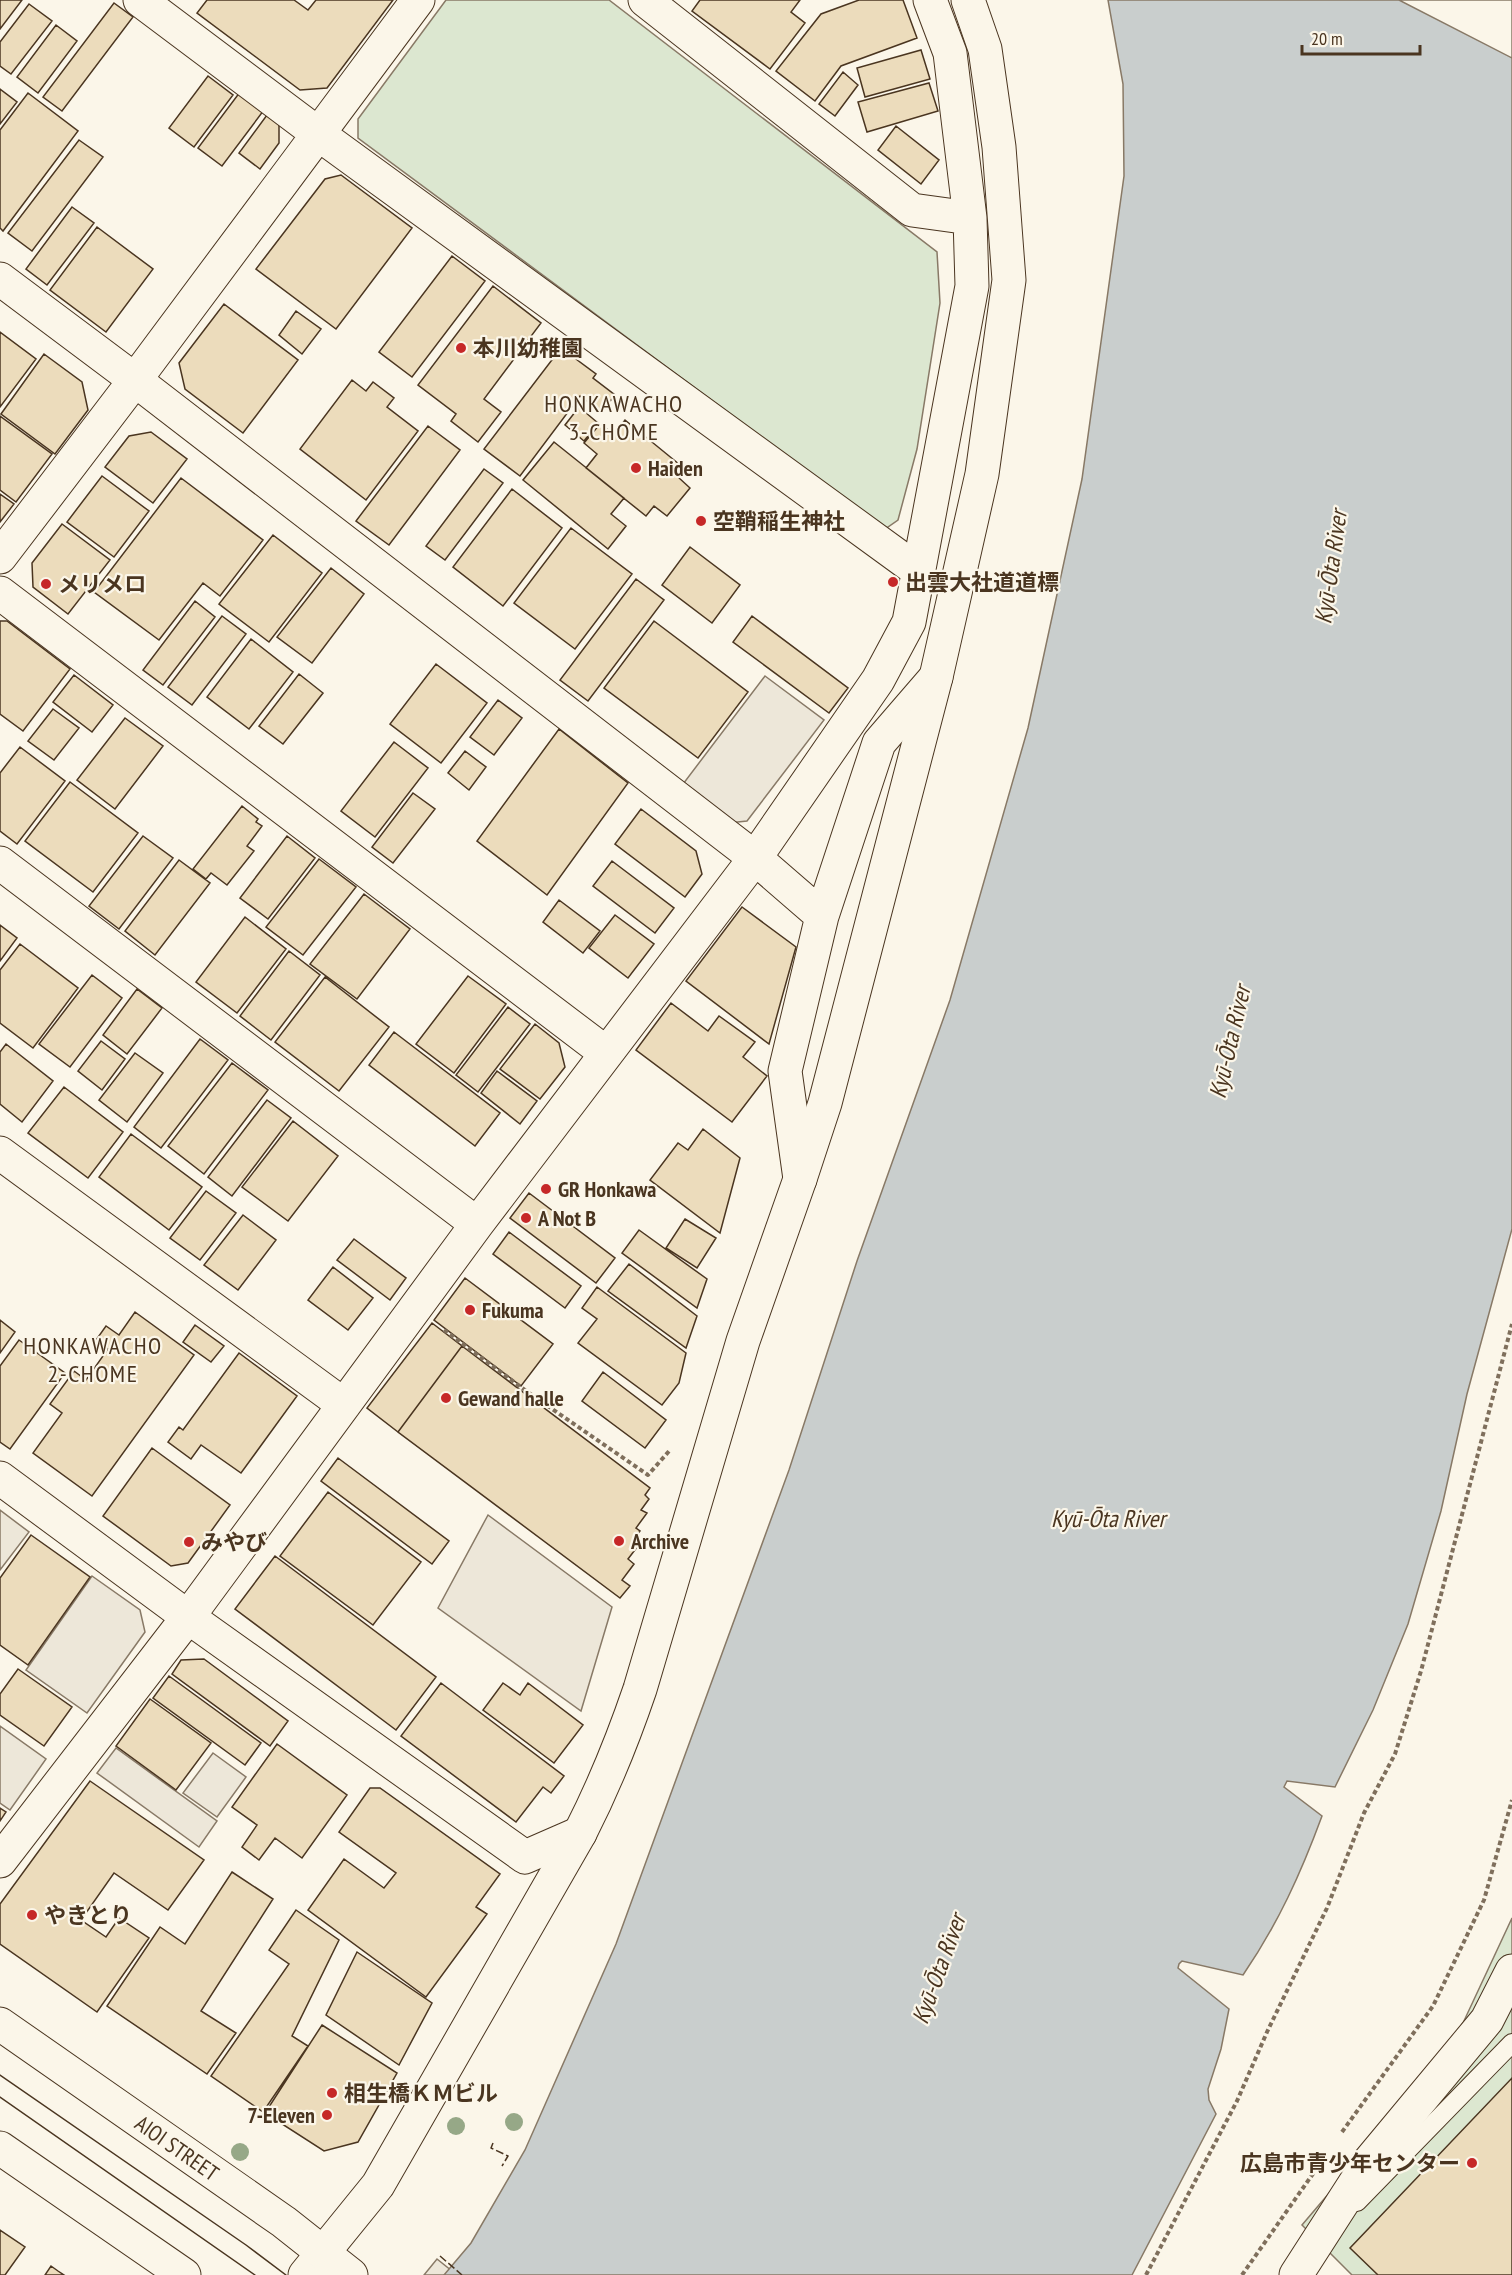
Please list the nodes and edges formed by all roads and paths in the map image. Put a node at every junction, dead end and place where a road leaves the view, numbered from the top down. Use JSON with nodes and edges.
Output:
{"nodes":[{"id":1,"x":140,"y":0,"type":"edge"},
{"id":2,"x":418,"y":0,"type":"edge"},
{"id":3,"x":645,"y":0,"type":"edge"},
{"id":4,"x":930,"y":0,"type":"edge"},
{"id":5,"x":968,"y":0,"type":"edge"},
{"id":6,"x":317,"y":133,"type":"junction"},
{"id":7,"x":970,"y":218,"type":"junction"},
{"id":8,"x":0,"y":279,"type":"edge"},
{"id":9,"x":135,"y":380,"type":"junction"},
{"id":10,"x":0,"y":557,"type":"edge"},
{"id":11,"x":917,"y":570,"type":"junction"},
{"id":12,"x":0,"y":593,"type":"edge"},
{"id":13,"x":936,"y":678,"type":"junction"},
{"id":14,"x":754,"y":858,"type":"junction"},
{"id":15,"x":0,"y":863,"type":"edge"},
{"id":16,"x":822,"y":916,"type":"junction"},
{"id":17,"x":606,"y":1053,"type":"junction"},
{"id":18,"x":0,"y":1153,"type":"edge"},
{"id":19,"x":800,"y":1179,"type":"junction"},
{"id":20,"x":477,"y":1224,"type":"junction"},
{"id":21,"x":414,"y":1308,"type":"junction"},
{"id":22,"x":1512,"y":1324,"type":"edge"},
{"id":23,"x":344,"y":1405,"type":"junction"},
{"id":24,"x":678,"y":1442,"type":"dead end"},
{"id":25,"x":0,"y":1478,"type":"edge"},
{"id":26,"x":188,"y":1617,"type":"junction"},
{"id":27,"x":1512,"y":1800,"type":"edge"},
{"id":28,"x":580,"y":1833,"type":"junction"},
{"id":29,"x":0,"y":1861,"type":"edge"},
{"id":30,"x":1512,"y":1971,"type":"edge"},
{"id":31,"x":0,"y":2024,"type":"edge"},
{"id":32,"x":1512,"y":2043,"type":"edge"},
{"id":33,"x":1336,"y":2140,"type":"dead end"},
{"id":34,"x":0,"y":2148,"type":"edge"},
{"id":35,"x":1330,"y":2149,"type":"dead end"},
{"id":36,"x":1316,"y":2244,"type":"junction"},
{"id":37,"x":315,"y":2264,"type":"edge"},
{"id":38,"x":184,"y":2275,"type":"edge"},
{"id":39,"x":351,"y":2275,"type":"edge"},
{"id":40,"x":1146,"y":2275,"type":"edge"},
{"id":41,"x":1242,"y":2275,"type":"edge"},
{"id":42,"x":1296,"y":2275,"type":"edge"}],
"edges":[{"from":1,"to":6,"type":"main road"},
{"from":2,"to":6,"type":"main road"},
{"from":3,"to":7,"type":"main road"},
{"from":4,"to":7,"type":"main road"},
{"from":5,"to":13,"type":"main road"},
{"from":6,"to":9,"type":"main road"},
{"from":6,"to":11,"type":"main road"},
{"from":7,"to":11,"type":"main road"},
{"from":8,"to":9,"type":"main road"},
{"from":9,"to":10,"type":"main road"},
{"from":9,"to":14,"type":"main road"},
{"from":11,"to":14,"type":"main road"},
{"from":12,"to":17,"type":"main road"},
{"from":13,"to":16,"type":"main road"},
{"from":13,"to":19,"type":"main road"},
{"from":14,"to":16,"type":"main road"},
{"from":14,"to":17,"type":"main road"},
{"from":15,"to":20,"type":"main road"},
{"from":16,"to":19,"type":"main road"},
{"from":17,"to":20,"type":"main road"},
{"from":18,"to":23,"type":"main road"},
{"from":19,"to":28,"type":"main road"},
{"from":20,"to":21,"type":"main road"},
{"from":21,"to":23,"type":"main road"},
{"from":21,"to":24,"type":"path"},
{"from":22,"to":40,"type":"path"},
{"from":23,"to":26,"type":"main road"},
{"from":25,"to":26,"type":"main road"},
{"from":26,"to":28,"type":"main road"},
{"from":26,"to":29,"type":"main road"},
{"from":27,"to":33,"type":"path"},
{"from":28,"to":37,"type":"main road"},
{"from":30,"to":36,"type":"main road"},
{"from":31,"to":37,"type":"main road","name":"AIOI STREET"},
{"from":32,"to":36,"type":"lane"},
{"from":34,"to":38,"type":"main road"},
{"from":35,"to":41,"type":"path"},
{"from":36,"to":42,"type":"main road"},
{"from":37,"to":39,"type":"main road","name":"AIOI STREET"}]}
